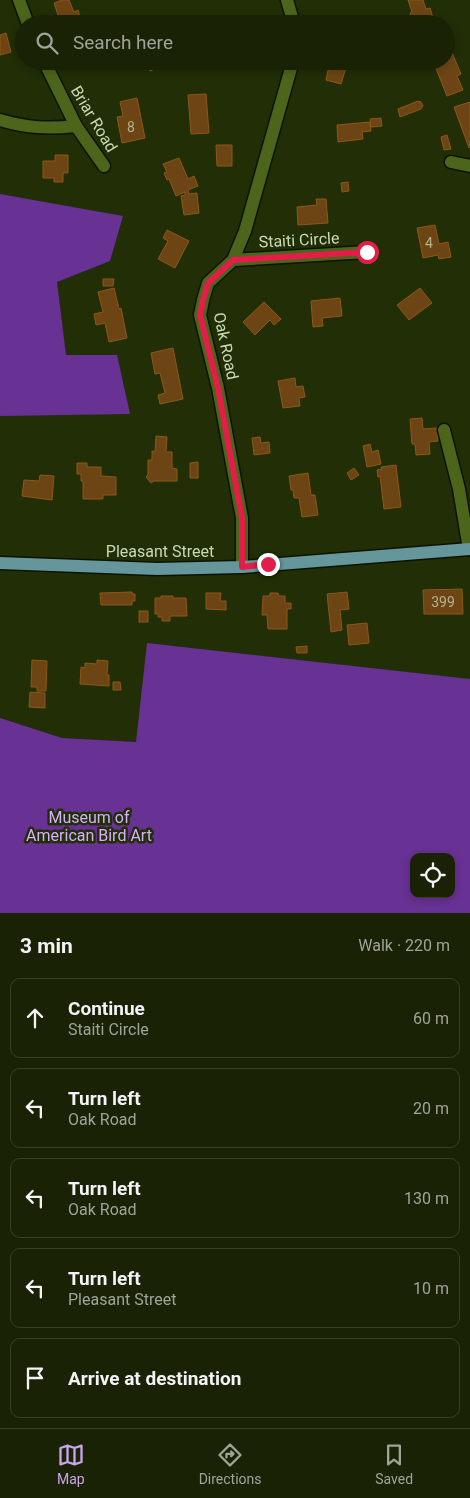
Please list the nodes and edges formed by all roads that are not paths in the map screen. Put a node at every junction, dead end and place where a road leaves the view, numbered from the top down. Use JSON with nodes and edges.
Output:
{"nodes":[{"id":1,"x":19,"y":0,"type":"edge"},
{"id":2,"x":287,"y":0,"type":"edge"},
{"id":3,"x":25,"y":15,"type":"edge"},
{"id":4,"x":291,"y":15,"type":"edge"},
{"id":5,"x":48,"y":70,"type":"edge"},
{"id":6,"x":290,"y":70,"type":"edge"},
{"id":7,"x":0,"y":120,"type":"edge"},
{"id":8,"x":76,"y":126,"type":"junction"},
{"id":9,"x":451,"y":162,"type":"dead end"},
{"id":10,"x":104,"y":166,"type":"dead end"},
{"id":11,"x":470,"y":166,"type":"edge"},
{"id":12,"x":367,"y":252,"type":"dead end"},
{"id":13,"x":233,"y":260,"type":"junction"},
{"id":14,"x":444,"y":430,"type":"dead end"},
{"id":15,"x":469,"y":549,"type":"edge"},
{"id":16,"x":0,"y":563,"type":"edge"},
{"id":17,"x":242,"y":567,"type":"junction"}],
"edges":[{"from":1,"to":3,"type":"street"},
{"from":2,"to":4,"type":"street"},
{"from":5,"to":8,"type":"street","name":"Briar Road"},
{"from":6,"to":13,"type":"street","name":"Oak Road"},
{"from":7,"to":8,"type":"street"},
{"from":8,"to":10,"type":"street","name":"Briar Road"},
{"from":9,"to":11,"type":"street"},
{"from":12,"to":13,"type":"street","name":"Staiti Circle"},
{"from":13,"to":17,"type":"street","name":"Oak Road"},
{"from":14,"to":15,"type":"street"},
{"from":15,"to":17,"type":"main road","name":"Pleasant Street"},
{"from":16,"to":17,"type":"main road","name":"Pleasant Street"}]}
